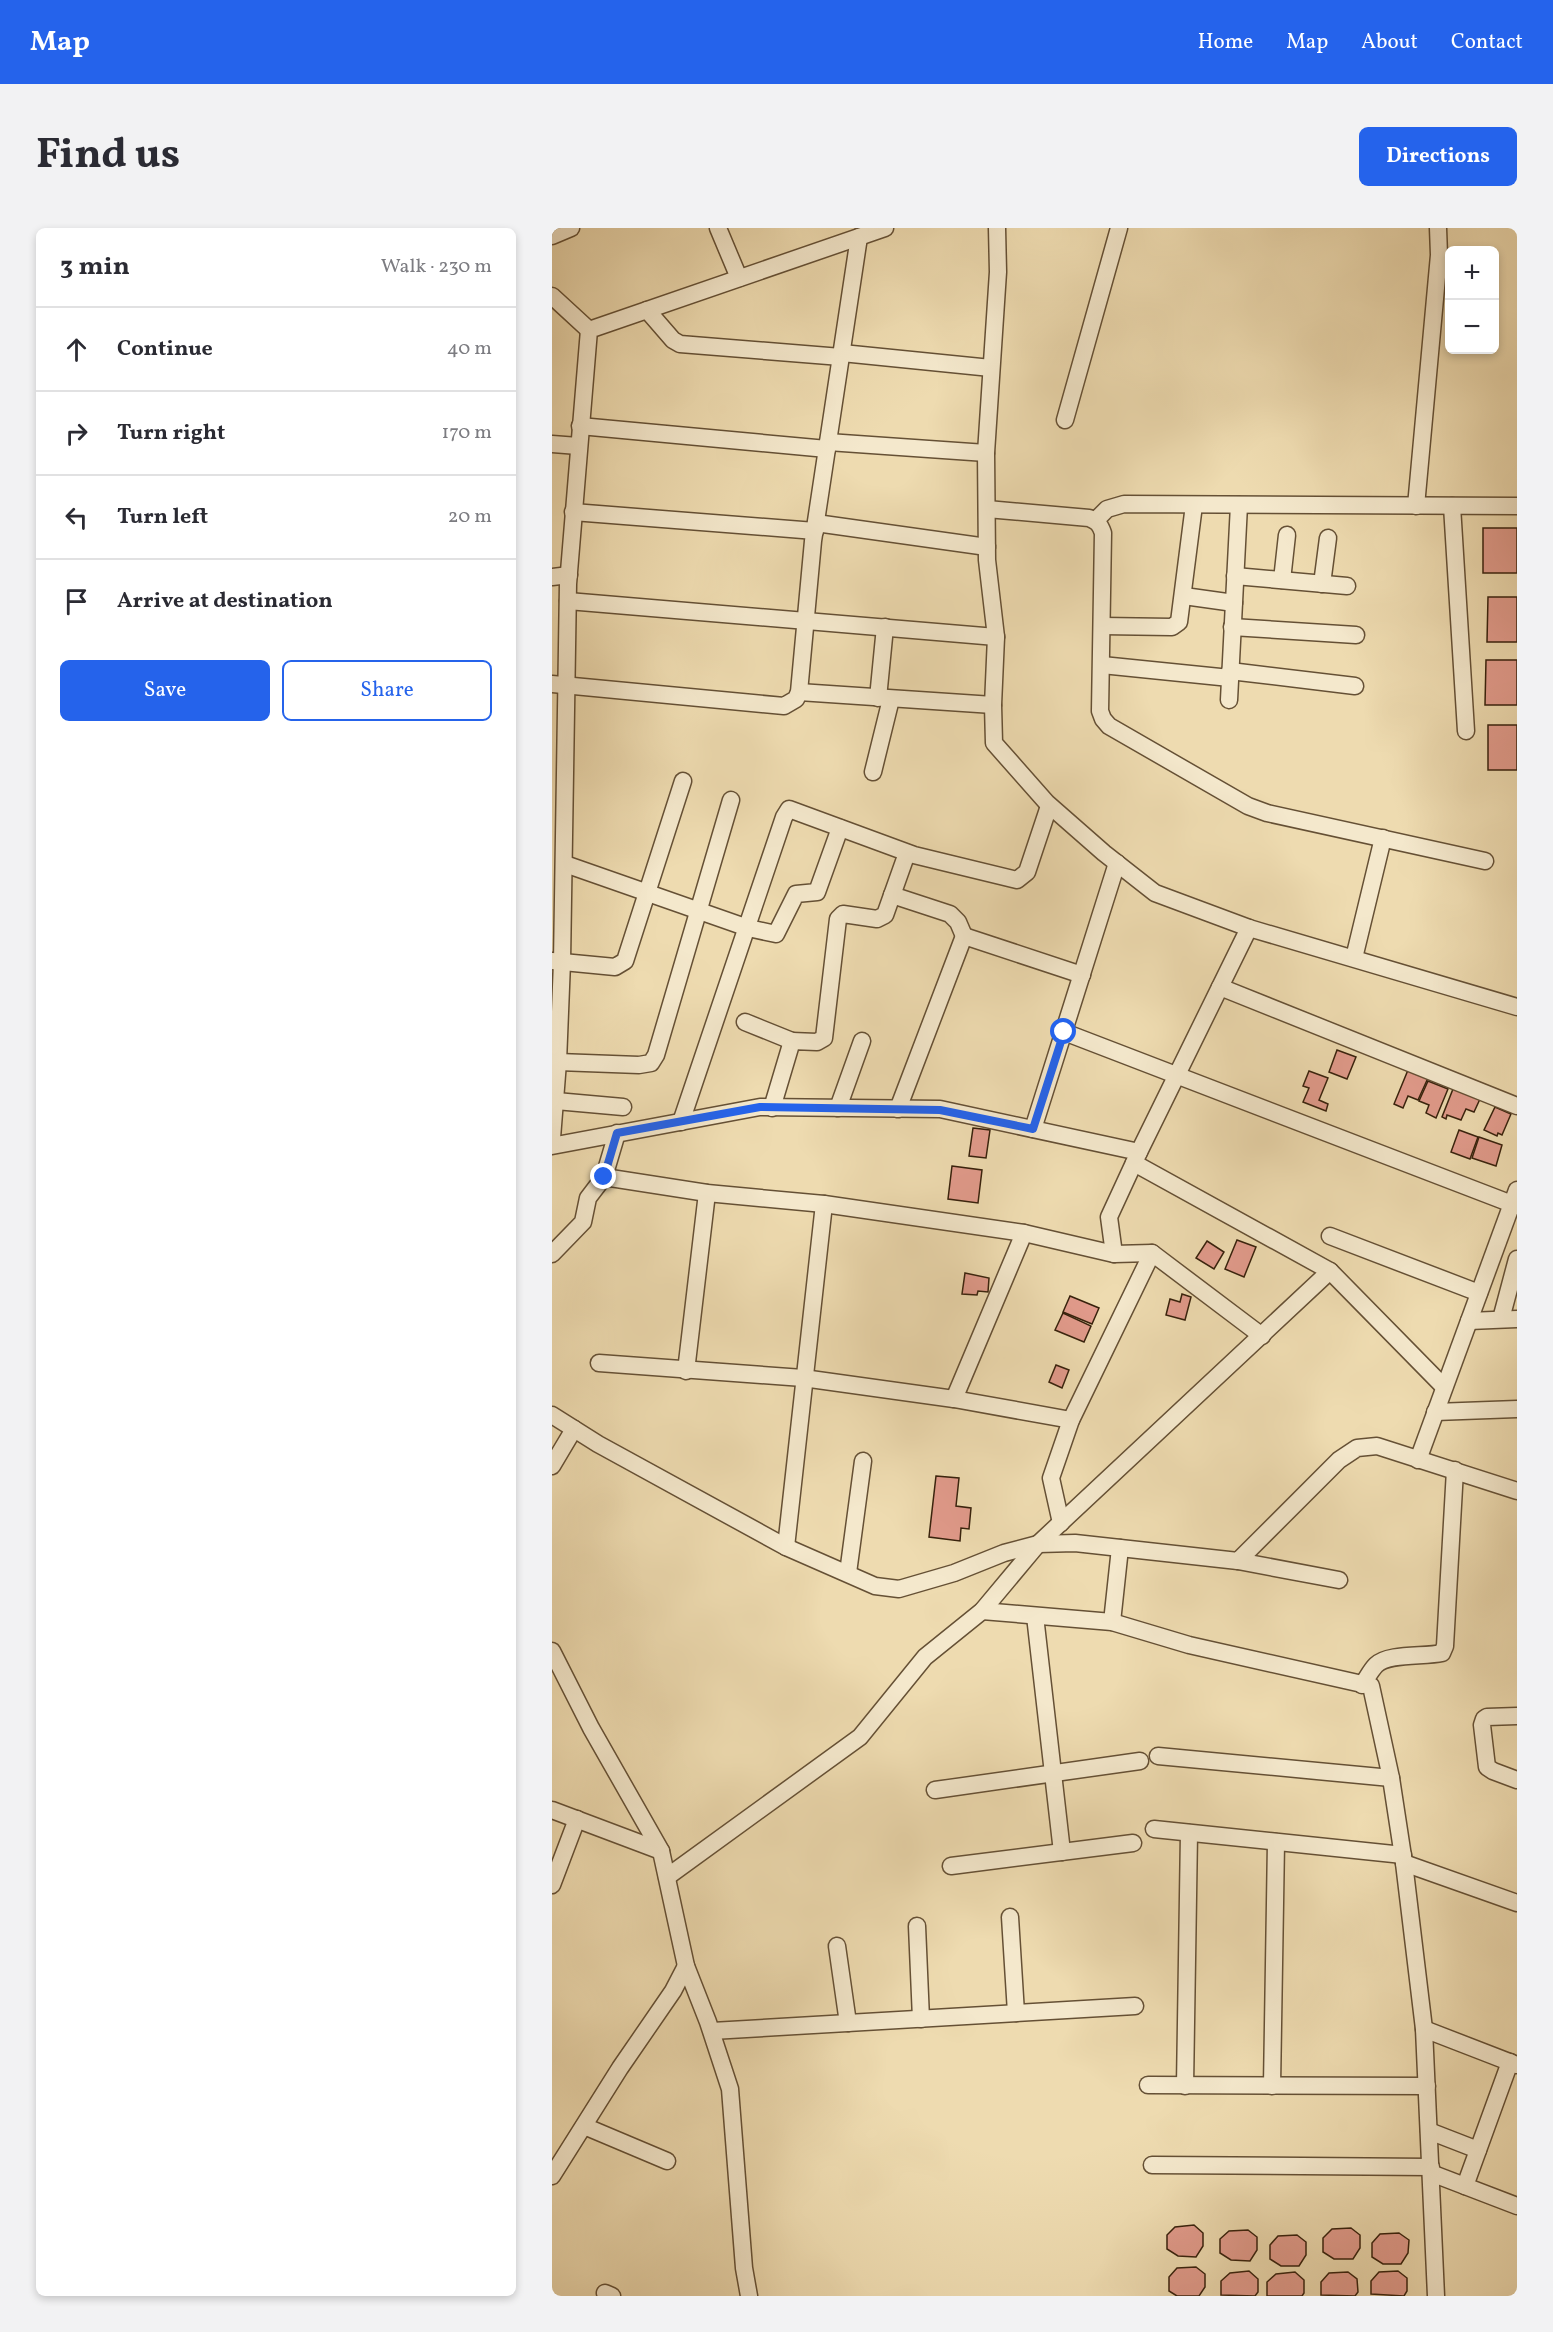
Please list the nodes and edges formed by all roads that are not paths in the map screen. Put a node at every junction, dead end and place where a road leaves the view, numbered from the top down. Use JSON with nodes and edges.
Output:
{"nodes":[{"id":1,"x":572,"y":228,"type":"edge"},
{"id":2,"x":718,"y":228,"type":"edge"},
{"id":3,"x":885,"y":228,"type":"edge"},
{"id":4,"x":997,"y":228,"type":"edge"},
{"id":5,"x":1119,"y":228,"type":"edge"},
{"id":6,"x":1438,"y":228,"type":"edge"},
{"id":7,"x":552,"y":236,"type":"edge"},
{"id":8,"x":859,"y":237,"type":"junction"},
{"id":9,"x":739,"y":278,"type":"junction"},
{"id":10,"x":552,"y":296,"type":"edge"},
{"id":11,"x":647,"y":310,"type":"junction"},
{"id":12,"x":589,"y":330,"type":"junction"},
{"id":13,"x":841,"y":355,"type":"junction"},
{"id":14,"x":991,"y":368,"type":"junction"},
{"id":15,"x":1065,"y":420,"type":"dead end"},
{"id":16,"x":580,"y":426,"type":"junction"},
{"id":17,"x":552,"y":444,"type":"edge"},
{"id":18,"x":578,"y":446,"type":"junction"},
{"id":19,"x":828,"y":446,"type":"junction"},
{"id":20,"x":986,"y":453,"type":"junction"},
{"id":21,"x":1194,"y":504,"type":"junction"},
{"id":22,"x":1239,"y":505,"type":"junction"},
{"id":23,"x":1416,"y":506,"type":"junction"},
{"id":24,"x":1452,"y":506,"type":"junction"},
{"id":25,"x":1517,"y":506,"type":"edge"},
{"id":26,"x":987,"y":509,"type":"junction"},
{"id":27,"x":573,"y":513,"type":"junction"},
{"id":28,"x":1096,"y":520,"type":"junction"},
{"id":29,"x":816,"y":527,"type":"junction"},
{"id":30,"x":1287,"y":535,"type":"dead end"},
{"id":31,"x":1328,"y":538,"type":"dead end"},
{"id":32,"x":987,"y":547,"type":"junction"},
{"id":33,"x":560,"y":576,"type":"edge"},
{"id":34,"x":1235,"y":576,"type":"junction"},
{"id":35,"x":1282,"y":580,"type":"junction"},
{"id":36,"x":1322,"y":584,"type":"junction"},
{"id":37,"x":1347,"y":586,"type":"dead end"},
{"id":38,"x":1184,"y":596,"type":"junction"},
{"id":39,"x":568,"y":601,"type":"junction"},
{"id":40,"x":1234,"y":603,"type":"junction"},
{"id":41,"x":806,"y":621,"type":"junction"},
{"id":42,"x":1102,"y":626,"type":"junction"},
{"id":43,"x":885,"y":627,"type":"junction"},
{"id":44,"x":1232,"y":627,"type":"junction"},
{"id":45,"x":1356,"y":635,"type":"dead end"},
{"id":46,"x":996,"y":638,"type":"junction"},
{"id":47,"x":1102,"y":665,"type":"junction"},
{"id":48,"x":1230,"y":674,"type":"junction"},
{"id":49,"x":560,"y":685,"type":"edge"},
{"id":50,"x":1355,"y":686,"type":"dead end"},
{"id":51,"x":799,"y":692,"type":"junction"},
{"id":52,"x":884,"y":698,"type":"junction"},
{"id":53,"x":1229,"y":700,"type":"dead end"},
{"id":54,"x":993,"y":705,"type":"junction"},
{"id":55,"x":1466,"y":731,"type":"dead end"},
{"id":56,"x":873,"y":772,"type":"dead end"},
{"id":57,"x":683,"y":781,"type":"dead end"},
{"id":58,"x":731,"y":800,"type":"dead end"},
{"id":59,"x":1049,"y":806,"type":"junction"},
{"id":60,"x":840,"y":828,"type":"junction"},
{"id":61,"x":1383,"y":838,"type":"junction"},
{"id":62,"x":907,"y":853,"type":"junction"},
{"id":63,"x":561,"y":854,"type":"edge"},
{"id":64,"x":1485,"y":861,"type":"dead end"},
{"id":65,"x":1117,"y":863,"type":"junction"},
{"id":66,"x":647,"y":892,"type":"junction"},
{"id":67,"x":892,"y":895,"type":"junction"},
{"id":68,"x":699,"y":910,"type":"junction"},
{"id":69,"x":748,"y":928,"type":"junction"},
{"id":70,"x":1249,"y":928,"type":"junction"},
{"id":71,"x":964,"y":936,"type":"junction"},
{"id":72,"x":1354,"y":958,"type":"junction"},
{"id":73,"x":557,"y":962,"type":"edge"},
{"id":74,"x":1082,"y":975,"type":"junction"},
{"id":75,"x":1220,"y":987,"type":"junction"},
{"id":76,"x":1517,"y":1007,"type":"edge"},
{"id":77,"x":745,"y":1022,"type":"dead end"},
{"id":78,"x":556,"y":1023,"type":"edge"},
{"id":79,"x":1064,"y":1032,"type":"junction"},
{"id":80,"x":792,"y":1041,"type":"junction"},
{"id":81,"x":862,"y":1041,"type":"dead end"},
{"id":82,"x":558,"y":1062,"type":"junction"},
{"id":83,"x":1177,"y":1075,"type":"junction"},
{"id":84,"x":555,"y":1095,"type":"edge"},
{"id":85,"x":1517,"y":1106,"type":"edge"},
{"id":86,"x":623,"y":1107,"type":"dead end"},
{"id":87,"x":772,"y":1108,"type":"junction"},
{"id":88,"x":838,"y":1108,"type":"junction"},
{"id":89,"x":898,"y":1109,"type":"junction"},
{"id":90,"x":681,"y":1122,"type":"junction"},
{"id":91,"x":1033,"y":1129,"type":"junction"},
{"id":92,"x":617,"y":1133,"type":"junction"},
{"id":93,"x":552,"y":1138,"type":"edge"},
{"id":94,"x":552,"y":1146,"type":"edge"},
{"id":95,"x":1137,"y":1158,"type":"junction"},
{"id":96,"x":604,"y":1177,"type":"junction"},
{"id":97,"x":707,"y":1193,"type":"junction"},
{"id":98,"x":1514,"y":1197,"type":"edge"},
{"id":99,"x":824,"y":1204,"type":"junction"},
{"id":100,"x":1024,"y":1233,"type":"junction"},
{"id":101,"x":1330,"y":1236,"type":"dead end"},
{"id":102,"x":1152,"y":1253,"type":"junction"},
{"id":103,"x":552,"y":1254,"type":"edge"},
{"id":104,"x":1114,"y":1254,"type":"junction"},
{"id":105,"x":1517,"y":1259,"type":"edge"},
{"id":106,"x":1330,"y":1271,"type":"junction"},
{"id":107,"x":1479,"y":1293,"type":"junction"},
{"id":108,"x":1509,"y":1319,"type":"edge"},
{"id":109,"x":1468,"y":1321,"type":"junction"},
{"id":110,"x":1262,"y":1336,"type":"junction"},
{"id":111,"x":599,"y":1363,"type":"dead end"},
{"id":112,"x":686,"y":1371,"type":"junction"},
{"id":113,"x":803,"y":1378,"type":"junction"},
{"id":114,"x":1444,"y":1387,"type":"junction"},
{"id":115,"x":954,"y":1400,"type":"junction"},
{"id":116,"x":1517,"y":1409,"type":"edge"},
{"id":117,"x":1435,"y":1412,"type":"junction"},
{"id":118,"x":552,"y":1415,"type":"edge"},
{"id":119,"x":1071,"y":1420,"type":"junction"},
{"id":120,"x":574,"y":1428,"type":"junction"},
{"id":121,"x":1418,"y":1460,"type":"junction"},
{"id":122,"x":864,"y":1461,"type":"dead end"},
{"id":123,"x":552,"y":1466,"type":"edge"},
{"id":124,"x":1455,"y":1470,"type":"junction"},
{"id":125,"x":1517,"y":1491,"type":"edge"},
{"id":126,"x":1061,"y":1523,"type":"junction"},
{"id":127,"x":1038,"y":1544,"type":"junction"},
{"id":128,"x":786,"y":1547,"type":"junction"},
{"id":129,"x":1120,"y":1548,"type":"junction"},
{"id":130,"x":1238,"y":1561,"type":"junction"},
{"id":131,"x":848,"y":1573,"type":"junction"},
{"id":132,"x":1339,"y":1580,"type":"dead end"},
{"id":133,"x":982,"y":1611,"type":"junction"},
{"id":134,"x":1035,"y":1616,"type":"junction"},
{"id":135,"x":1112,"y":1622,"type":"junction"},
{"id":136,"x":552,"y":1651,"type":"edge"},
{"id":137,"x":1362,"y":1685,"type":"junction"},
{"id":138,"x":1517,"y":1716,"type":"edge"},
{"id":139,"x":1158,"y":1755,"type":"dead end"},
{"id":140,"x":1140,"y":1761,"type":"dead end"},
{"id":141,"x":1053,"y":1773,"type":"junction"},
{"id":142,"x":1391,"y":1779,"type":"junction"},
{"id":143,"x":1517,"y":1780,"type":"edge"},
{"id":144,"x":935,"y":1790,"type":"dead end"},
{"id":145,"x":552,"y":1810,"type":"edge"},
{"id":146,"x":577,"y":1819,"type":"junction"},
{"id":147,"x":1154,"y":1829,"type":"dead end"},
{"id":148,"x":1189,"y":1833,"type":"junction"},
{"id":149,"x":1276,"y":1842,"type":"junction"},
{"id":150,"x":1133,"y":1843,"type":"dead end"},
{"id":151,"x":661,"y":1851,"type":"junction"},
{"id":152,"x":1062,"y":1852,"type":"junction"},
{"id":153,"x":1403,"y":1859,"type":"junction"},
{"id":154,"x":951,"y":1866,"type":"dead end"},
{"id":155,"x":667,"y":1876,"type":"junction"},
{"id":156,"x":552,"y":1885,"type":"edge"},
{"id":157,"x":1517,"y":1903,"type":"edge"},
{"id":158,"x":1010,"y":1917,"type":"dead end"},
{"id":159,"x":917,"y":1926,"type":"dead end"},
{"id":160,"x":837,"y":1946,"type":"dead end"},
{"id":161,"x":686,"y":1966,"type":"junction"},
{"id":162,"x":1135,"y":2006,"type":"dead end"},
{"id":163,"x":1016,"y":2013,"type":"junction"},
{"id":164,"x":921,"y":2019,"type":"junction"},
{"id":165,"x":848,"y":2023,"type":"junction"},
{"id":166,"x":1424,"y":2029,"type":"junction"},
{"id":167,"x":712,"y":2031,"type":"junction"},
{"id":168,"x":1514,"y":2064,"type":"edge"},
{"id":169,"x":1148,"y":2085,"type":"dead end"},
{"id":170,"x":1185,"y":2086,"type":"junction"},
{"id":171,"x":1272,"y":2086,"type":"junction"},
{"id":172,"x":1427,"y":2086,"type":"junction"},
{"id":173,"x":584,"y":2126,"type":"junction"},
{"id":174,"x":1429,"y":2131,"type":"junction"},
{"id":175,"x":1478,"y":2150,"type":"junction"},
{"id":176,"x":667,"y":2161,"type":"dead end"},
{"id":177,"x":1152,"y":2165,"type":"dead end"},
{"id":178,"x":1431,"y":2170,"type":"junction"},
{"id":179,"x":552,"y":2176,"type":"edge"},
{"id":180,"x":1465,"y":2186,"type":"junction"},
{"id":181,"x":1517,"y":2206,"type":"edge"},
{"id":182,"x":749,"y":2296,"type":"edge"},
{"id":183,"x":1436,"y":2296,"type":"edge"}],
"edges":[{"from":1,"to":7,"type":"street"},
{"from":2,"to":9,"type":"street"},
{"from":3,"to":8,"type":"street"},
{"from":4,"to":14,"type":"street"},
{"from":5,"to":15,"type":"street"},
{"from":6,"to":23,"type":"street"},
{"from":8,"to":9,"type":"street"},
{"from":8,"to":13,"type":"street"},
{"from":9,"to":11,"type":"street"},
{"from":10,"to":12,"type":"street"},
{"from":11,"to":12,"type":"street"},
{"from":11,"to":13,"type":"street"},
{"from":12,"to":16,"type":"street"},
{"from":13,"to":14,"type":"street"},
{"from":13,"to":19,"type":"street"},
{"from":14,"to":20,"type":"street"},
{"from":16,"to":18,"type":"street"},
{"from":16,"to":19,"type":"street"},
{"from":17,"to":18,"type":"street"},
{"from":18,"to":27,"type":"street"},
{"from":19,"to":20,"type":"street"},
{"from":19,"to":29,"type":"street"},
{"from":20,"to":26,"type":"street"},
{"from":21,"to":22,"type":"street"},
{"from":21,"to":28,"type":"street"},
{"from":21,"to":38,"type":"street"},
{"from":22,"to":23,"type":"street"},
{"from":22,"to":34,"type":"street"},
{"from":23,"to":24,"type":"street"},
{"from":24,"to":25,"type":"street"},
{"from":24,"to":55,"type":"street"},
{"from":26,"to":28,"type":"street"},
{"from":26,"to":32,"type":"street"},
{"from":27,"to":29,"type":"street"},
{"from":27,"to":33,"type":"street"},
{"from":28,"to":42,"type":"street"},
{"from":29,"to":32,"type":"street"},
{"from":29,"to":41,"type":"street"},
{"from":30,"to":35,"type":"street"},
{"from":31,"to":36,"type":"street"},
{"from":32,"to":46,"type":"street"},
{"from":33,"to":39,"type":"street"},
{"from":34,"to":35,"type":"street"},
{"from":34,"to":40,"type":"street"},
{"from":35,"to":36,"type":"street"},
{"from":36,"to":37,"type":"street"},
{"from":38,"to":40,"type":"street"},
{"from":38,"to":42,"type":"street"},
{"from":39,"to":41,"type":"street"},
{"from":39,"to":49,"type":"street"},
{"from":40,"to":44,"type":"street"},
{"from":41,"to":43,"type":"street"},
{"from":41,"to":51,"type":"street"},
{"from":42,"to":47,"type":"street"},
{"from":43,"to":46,"type":"street"},
{"from":43,"to":52,"type":"street"},
{"from":44,"to":45,"type":"street"},
{"from":44,"to":48,"type":"street"},
{"from":46,"to":54,"type":"street"},
{"from":47,"to":48,"type":"street"},
{"from":47,"to":61,"type":"street"},
{"from":48,"to":50,"type":"street"},
{"from":48,"to":53,"type":"street"},
{"from":49,"to":51,"type":"street"},
{"from":49,"to":63,"type":"street"},
{"from":51,"to":52,"type":"street"},
{"from":52,"to":54,"type":"street"},
{"from":52,"to":56,"type":"street"},
{"from":54,"to":59,"type":"street"},
{"from":57,"to":66,"type":"street"},
{"from":58,"to":68,"type":"street"},
{"from":59,"to":62,"type":"street"},
{"from":59,"to":65,"type":"street"},
{"from":60,"to":62,"type":"street"},
{"from":60,"to":69,"type":"street"},
{"from":60,"to":69,"type":"street"},
{"from":61,"to":64,"type":"street"},
{"from":61,"to":72,"type":"street"},
{"from":62,"to":67,"type":"street"},
{"from":63,"to":66,"type":"street"},
{"from":63,"to":73,"type":"street"},
{"from":65,"to":70,"type":"street"},
{"from":65,"to":74,"type":"street"},
{"from":66,"to":68,"type":"street"},
{"from":66,"to":73,"type":"street"},
{"from":67,"to":71,"type":"street"},
{"from":67,"to":80,"type":"street"},
{"from":68,"to":69,"type":"street"},
{"from":68,"to":82,"type":"street"},
{"from":69,"to":90,"type":"street"},
{"from":70,"to":72,"type":"street"},
{"from":70,"to":75,"type":"street"},
{"from":71,"to":74,"type":"street"},
{"from":71,"to":89,"type":"street"},
{"from":72,"to":76,"type":"street"},
{"from":73,"to":78,"type":"street"},
{"from":74,"to":79,"type":"street"},
{"from":75,"to":83,"type":"street"},
{"from":75,"to":85,"type":"street"},
{"from":77,"to":80,"type":"street"},
{"from":78,"to":82,"type":"street"},
{"from":79,"to":83,"type":"street"},
{"from":79,"to":91,"type":"street"},
{"from":80,"to":87,"type":"street"},
{"from":81,"to":88,"type":"street"},
{"from":82,"to":84,"type":"street"},
{"from":83,"to":95,"type":"street"},
{"from":83,"to":98,"type":"street"},
{"from":84,"to":86,"type":"street"},
{"from":84,"to":93,"type":"street"},
{"from":87,"to":88,"type":"street"},
{"from":87,"to":90,"type":"street"},
{"from":88,"to":89,"type":"street"},
{"from":89,"to":91,"type":"street"},
{"from":90,"to":92,"type":"street"},
{"from":91,"to":95,"type":"street"},
{"from":92,"to":94,"type":"street"},
{"from":92,"to":96,"type":"street"},
{"from":95,"to":104,"type":"street"},
{"from":95,"to":106,"type":"street"},
{"from":96,"to":97,"type":"street"},
{"from":96,"to":103,"type":"street"},
{"from":97,"to":99,"type":"street"},
{"from":97,"to":112,"type":"street"},
{"from":98,"to":107,"type":"street"},
{"from":99,"to":100,"type":"street"},
{"from":99,"to":113,"type":"street"},
{"from":100,"to":104,"type":"street"},
{"from":100,"to":115,"type":"street"},
{"from":101,"to":107,"type":"street"},
{"from":102,"to":104,"type":"street"},
{"from":102,"to":110,"type":"street"},
{"from":102,"to":119,"type":"street"},
{"from":105,"to":108,"type":"street"},
{"from":106,"to":110,"type":"street"},
{"from":106,"to":114,"type":"street"},
{"from":107,"to":109,"type":"street"},
{"from":108,"to":109,"type":"street"},
{"from":109,"to":114,"type":"street"},
{"from":110,"to":126,"type":"street"},
{"from":111,"to":112,"type":"street"},
{"from":112,"to":113,"type":"street"},
{"from":113,"to":115,"type":"street"},
{"from":113,"to":128,"type":"street"},
{"from":114,"to":117,"type":"street"},
{"from":115,"to":119,"type":"street"},
{"from":116,"to":117,"type":"street"},
{"from":117,"to":121,"type":"street"},
{"from":118,"to":120,"type":"street"},
{"from":119,"to":126,"type":"street"},
{"from":120,"to":123,"type":"street"},
{"from":120,"to":128,"type":"street"},
{"from":121,"to":124,"type":"street"},
{"from":121,"to":130,"type":"street"},
{"from":122,"to":131,"type":"street"},
{"from":124,"to":125,"type":"street"},
{"from":124,"to":137,"type":"street"},
{"from":126,"to":127,"type":"street"},
{"from":127,"to":129,"type":"street"},
{"from":127,"to":131,"type":"street"},
{"from":127,"to":133,"type":"street"},
{"from":128,"to":131,"type":"street"},
{"from":129,"to":130,"type":"street"},
{"from":129,"to":135,"type":"street"},
{"from":130,"to":132,"type":"street"},
{"from":133,"to":134,"type":"street"},
{"from":133,"to":155,"type":"street"},
{"from":134,"to":135,"type":"street"},
{"from":134,"to":141,"type":"street"},
{"from":135,"to":137,"type":"street"},
{"from":136,"to":151,"type":"street"},
{"from":137,"to":142,"type":"street"},
{"from":138,"to":143,"type":"street"},
{"from":139,"to":142,"type":"street"},
{"from":140,"to":141,"type":"street"},
{"from":141,"to":144,"type":"street"},
{"from":141,"to":152,"type":"street"},
{"from":142,"to":153,"type":"street"},
{"from":145,"to":146,"type":"street"},
{"from":146,"to":151,"type":"street"},
{"from":146,"to":156,"type":"street"},
{"from":147,"to":148,"type":"street"},
{"from":148,"to":149,"type":"street"},
{"from":148,"to":170,"type":"street"},
{"from":149,"to":153,"type":"street"},
{"from":149,"to":171,"type":"street"},
{"from":150,"to":152,"type":"street"},
{"from":151,"to":155,"type":"street"},
{"from":152,"to":154,"type":"street"},
{"from":153,"to":157,"type":"street"},
{"from":153,"to":166,"type":"street"},
{"from":155,"to":161,"type":"street"},
{"from":158,"to":163,"type":"street"},
{"from":159,"to":164,"type":"street"},
{"from":160,"to":165,"type":"street"},
{"from":161,"to":167,"type":"street"},
{"from":161,"to":173,"type":"street"},
{"from":162,"to":163,"type":"street"},
{"from":163,"to":164,"type":"street"},
{"from":164,"to":165,"type":"street"},
{"from":165,"to":167,"type":"street"},
{"from":166,"to":168,"type":"street"},
{"from":166,"to":172,"type":"street"},
{"from":167,"to":182,"type":"street"},
{"from":168,"to":175,"type":"street"},
{"from":169,"to":170,"type":"street"},
{"from":170,"to":171,"type":"street"},
{"from":171,"to":172,"type":"street"},
{"from":172,"to":174,"type":"street"},
{"from":173,"to":176,"type":"street"},
{"from":173,"to":179,"type":"street"},
{"from":174,"to":175,"type":"street"},
{"from":174,"to":178,"type":"street"},
{"from":175,"to":180,"type":"street"},
{"from":177,"to":178,"type":"street"},
{"from":178,"to":180,"type":"street"},
{"from":178,"to":183,"type":"street"},
{"from":180,"to":181,"type":"street"}]}
